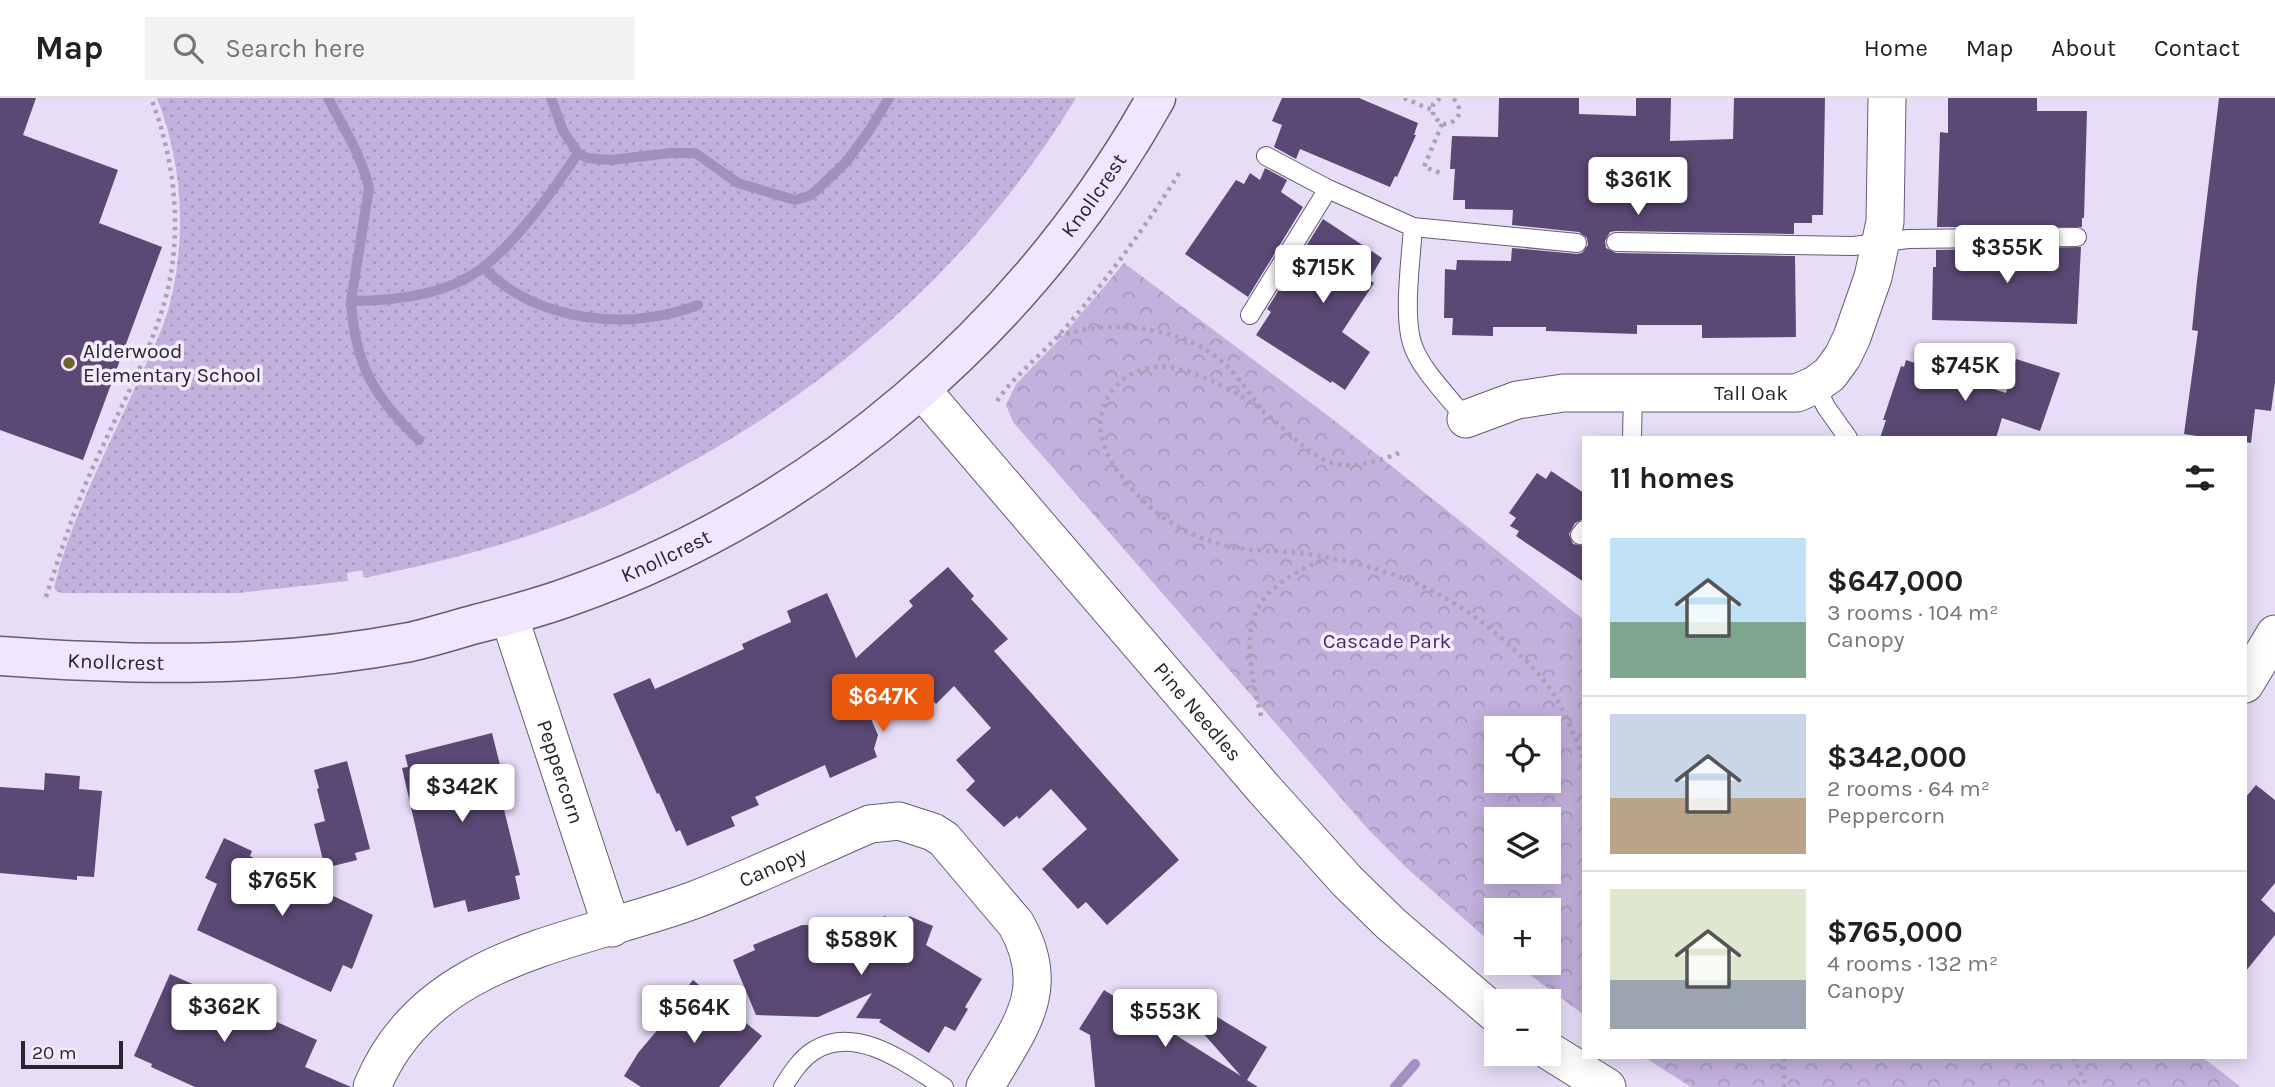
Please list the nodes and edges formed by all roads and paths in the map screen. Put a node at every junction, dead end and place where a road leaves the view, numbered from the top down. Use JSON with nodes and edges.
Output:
{"nodes":[{"id":1,"x":151,"y":98,"type":"edge"},
{"id":2,"x":1156,"y":98,"type":"edge"},
{"id":3,"x":1404,"y":98,"type":"edge"},
{"id":4,"x":1438,"y":98,"type":"edge"},
{"id":5,"x":1453,"y":98,"type":"edge"},
{"id":6,"x":1887,"y":98,"type":"edge"},
{"id":7,"x":1432,"y":110,"type":"junction"},
{"id":8,"x":1442,"y":124,"type":"junction"},
{"id":9,"x":1266,"y":156,"type":"dead end"},
{"id":10,"x":1180,"y":172,"type":"dead end"},
{"id":11,"x":1443,"y":174,"type":"dead end"},
{"id":12,"x":1328,"y":190,"type":"junction"},
{"id":13,"x":1413,"y":227,"type":"junction"},
{"id":14,"x":2077,"y":237,"type":"dead end"},
{"id":15,"x":1616,"y":242,"type":"dead end"},
{"id":16,"x":1577,"y":243,"type":"dead end"},
{"id":17,"x":1882,"y":244,"type":"junction"},
{"id":18,"x":1251,"y":315,"type":"dead end"},
{"id":19,"x":1058,"y":336,"type":"junction"},
{"id":20,"x":1815,"y":385,"type":"junction"},
{"id":21,"x":921,"y":389,"type":"junction"},
{"id":22,"x":1633,"y":393,"type":"junction"},
{"id":23,"x":997,"y":401,"type":"dead end"},
{"id":24,"x":1263,"y":411,"type":"junction"},
{"id":25,"x":1466,"y":419,"type":"joint"},
{"id":26,"x":1632,"y":436,"type":"edge"},
{"id":27,"x":1846,"y":436,"type":"edge"},
{"id":28,"x":1399,"y":453,"type":"dead end"},
{"id":29,"x":1327,"y":558,"type":"junction"},
{"id":30,"x":46,"y":597,"type":"dead end"},
{"id":31,"x":509,"y":615,"type":"junction"},
{"id":32,"x":2275,"y":634,"type":"edge"},
{"id":33,"x":0,"y":656,"type":"edge"},
{"id":34,"x":2247,"y":681,"type":"edge"},
{"id":35,"x":1261,"y":716,"type":"dead end"},
{"id":36,"x":1582,"y":755,"type":"edge"},
{"id":37,"x":611,"y":928,"type":"junction"},
{"id":38,"x":1484,"y":1004,"type":"edge"},
{"id":39,"x":1561,"y":1058,"type":"edge"},
{"id":40,"x":1784,"y":1059,"type":"edge"},
{"id":41,"x":2074,"y":1059,"type":"edge"},
{"id":42,"x":372,"y":1087,"type":"edge"},
{"id":43,"x":783,"y":1087,"type":"edge"},
{"id":44,"x":944,"y":1087,"type":"edge"},
{"id":45,"x":985,"y":1087,"type":"edge"},
{"id":46,"x":1607,"y":1087,"type":"edge"},
{"id":47,"x":1784,"y":1087,"type":"edge"},
{"id":48,"x":2087,"y":1087,"type":"edge"}],
"edges":[{"from":1,"to":30,"type":"path"},
{"from":2,"to":21,"type":"street","name":"Knollcrest"},
{"from":3,"to":7,"type":"path"},
{"from":4,"to":7,"type":"path"},
{"from":5,"to":8,"type":"path"},
{"from":6,"to":17,"type":"street","name":"Tall Oak"},
{"from":7,"to":8,"type":"path"},
{"from":8,"to":11,"type":"path"},
{"from":9,"to":12,"type":"lane"},
{"from":10,"to":19,"type":"path"},
{"from":12,"to":13,"type":"lane"},
{"from":12,"to":18,"type":"lane"},
{"from":13,"to":16,"type":"lane"},
{"from":13,"to":25,"type":"lane"},
{"from":14,"to":17,"type":"lane"},
{"from":15,"to":17,"type":"lane"},
{"from":17,"to":20,"type":"street","name":"Tall Oak"},
{"from":19,"to":23,"type":"path"},
{"from":19,"to":24,"type":"path"},
{"from":20,"to":22,"type":"street","name":"Tall Oak"},
{"from":20,"to":27,"type":"lane"},
{"from":21,"to":31,"type":"street","name":"Knollcrest"},
{"from":21,"to":38,"type":"street","name":"Pine Needles"},
{"from":22,"to":25,"type":"street","name":"Tall Oak"},
{"from":22,"to":26,"type":"lane"},
{"from":24,"to":28,"type":"path"},
{"from":24,"to":29,"type":"path"},
{"from":29,"to":35,"type":"path"},
{"from":29,"to":36,"type":"path"},
{"from":31,"to":33,"type":"street","name":"Knollcrest"},
{"from":31,"to":37,"type":"street","name":"Peppercorn"},
{"from":32,"to":34,"type":"street"},
{"from":37,"to":42,"type":"street","name":"Canopy"},
{"from":37,"to":45,"type":"street","name":"Canopy"},
{"from":39,"to":46,"type":"street"},
{"from":40,"to":47,"type":"path"},
{"from":41,"to":48,"type":"path"},
{"from":43,"to":44,"type":"lane"}]}
